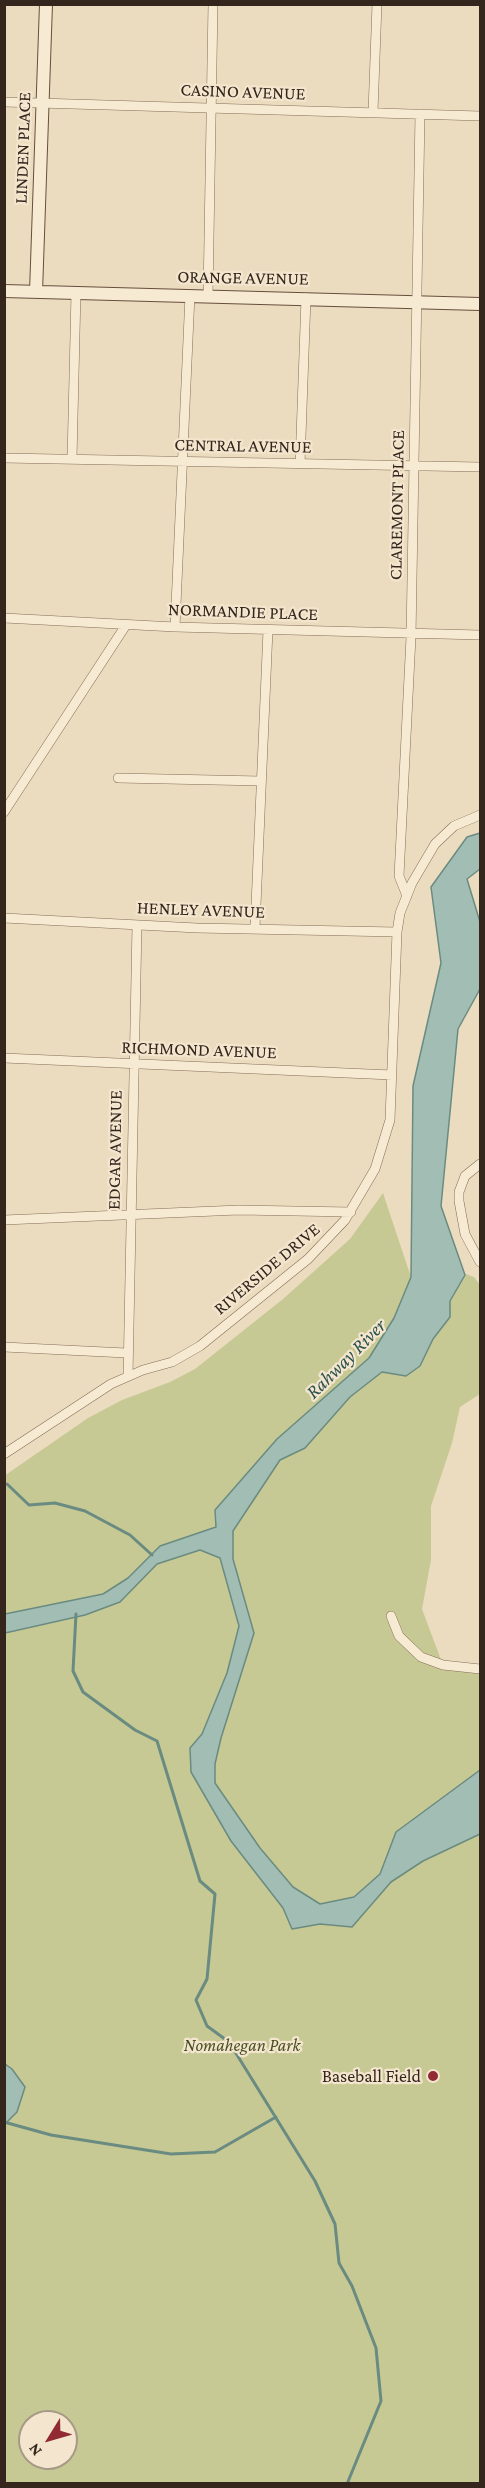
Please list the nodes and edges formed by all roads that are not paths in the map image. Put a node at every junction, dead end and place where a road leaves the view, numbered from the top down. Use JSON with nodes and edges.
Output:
{"nodes":[{"id":1,"x":46,"y":4,"type":"edge"},
{"id":2,"x":213,"y":4,"type":"edge"},
{"id":3,"x":377,"y":4,"type":"edge"},
{"id":4,"x":4,"y":102,"type":"edge"},
{"id":5,"x":43,"y":103,"type":"junction"},
{"id":6,"x":212,"y":108,"type":"junction"},
{"id":7,"x":373,"y":112,"type":"junction"},
{"id":8,"x":420,"y":114,"type":"junction"},
{"id":9,"x":480,"y":116,"type":"edge"},
{"id":10,"x":4,"y":291,"type":"edge"},
{"id":11,"x":36,"y":292,"type":"junction"},
{"id":12,"x":76,"y":293,"type":"junction"},
{"id":13,"x":189,"y":295,"type":"junction"},
{"id":14,"x":208,"y":296,"type":"junction"},
{"id":15,"x":306,"y":298,"type":"junction"},
{"id":16,"x":418,"y":300,"type":"junction"},
{"id":17,"x":480,"y":304,"type":"edge"},
{"id":18,"x":4,"y":458,"type":"edge"},
{"id":19,"x":72,"y":459,"type":"junction"},
{"id":20,"x":182,"y":461,"type":"junction"},
{"id":21,"x":300,"y":464,"type":"junction"},
{"id":22,"x":415,"y":466,"type":"junction"},
{"id":23,"x":480,"y":467,"type":"edge"},
{"id":24,"x":4,"y":618,"type":"edge"},
{"id":25,"x":126,"y":624,"type":"junction"},
{"id":26,"x":175,"y":627,"type":"junction"},
{"id":27,"x":268,"y":630,"type":"junction"},
{"id":28,"x":411,"y":633,"type":"junction"},
{"id":29,"x":480,"y":635,"type":"edge"},
{"id":30,"x":118,"y":778,"type":"dead end"},
{"id":31,"x":261,"y":781,"type":"junction"},
{"id":32,"x":4,"y":812,"type":"edge"},
{"id":33,"x":480,"y":815,"type":"edge"},
{"id":34,"x":406,"y":896,"type":"junction"},
{"id":35,"x":4,"y":918,"type":"edge"},
{"id":36,"x":137,"y":925,"type":"junction"},
{"id":37,"x":255,"y":928,"type":"junction"},
{"id":38,"x":397,"y":932,"type":"junction"},
{"id":39,"x":4,"y":1058,"type":"edge"},
{"id":40,"x":133,"y":1063,"type":"junction"},
{"id":41,"x":392,"y":1075,"type":"junction"},
{"id":42,"x":480,"y":1164,"type":"edge"},
{"id":43,"x":351,"y":1212,"type":"junction"},
{"id":44,"x":130,"y":1214,"type":"junction"},
{"id":45,"x":4,"y":1220,"type":"edge"},
{"id":46,"x":480,"y":1262,"type":"edge"},
{"id":47,"x":4,"y":1347,"type":"edge"},
{"id":48,"x":126,"y":1353,"type":"junction"},
{"id":49,"x":128,"y":1376,"type":"junction"},
{"id":50,"x":4,"y":1454,"type":"edge"},
{"id":51,"x":391,"y":1616,"type":"dead end"},
{"id":52,"x":480,"y":1669,"type":"edge"}],
"edges":[{"from":1,"to":5,"type":"street","name":"LINDEN PLACE"},
{"from":2,"to":6,"type":"street"},
{"from":3,"to":7,"type":"street"},
{"from":4,"to":5,"type":"street","name":"CASINO AVENUE"},
{"from":5,"to":6,"type":"street","name":"CASINO AVENUE"},
{"from":5,"to":11,"type":"street","name":"LINDEN PLACE"},
{"from":6,"to":7,"type":"street","name":"CASINO AVENUE"},
{"from":6,"to":14,"type":"street"},
{"from":7,"to":8,"type":"street","name":"CASINO AVENUE"},
{"from":8,"to":9,"type":"street","name":"CASINO AVENUE"},
{"from":8,"to":16,"type":"street","name":"CLAREMONT PLACE"},
{"from":10,"to":11,"type":"street","name":"ORANGE AVENUE"},
{"from":11,"to":12,"type":"street","name":"ORANGE AVENUE"},
{"from":12,"to":13,"type":"street","name":"ORANGE AVENUE"},
{"from":12,"to":19,"type":"street"},
{"from":13,"to":14,"type":"street","name":"ORANGE AVENUE"},
{"from":13,"to":20,"type":"street"},
{"from":14,"to":15,"type":"street","name":"ORANGE AVENUE"},
{"from":15,"to":16,"type":"street","name":"ORANGE AVENUE"},
{"from":15,"to":21,"type":"street"},
{"from":16,"to":17,"type":"street","name":"ORANGE AVENUE"},
{"from":16,"to":22,"type":"street","name":"CLAREMONT PLACE"},
{"from":18,"to":19,"type":"street","name":"CENTRAL AVENUE"},
{"from":19,"to":20,"type":"street","name":"CENTRAL AVENUE"},
{"from":20,"to":21,"type":"street","name":"CENTRAL AVENUE"},
{"from":20,"to":26,"type":"street"},
{"from":21,"to":22,"type":"street","name":"CENTRAL AVENUE"},
{"from":22,"to":23,"type":"street","name":"CENTRAL AVENUE"},
{"from":22,"to":28,"type":"street","name":"CLAREMONT PLACE"},
{"from":24,"to":25,"type":"street","name":"NORMANDIE PLACE"},
{"from":25,"to":26,"type":"street","name":"NORMANDIE PLACE"},
{"from":25,"to":32,"type":"street"},
{"from":26,"to":27,"type":"street","name":"NORMANDIE PLACE"},
{"from":27,"to":28,"type":"street","name":"NORMANDIE PLACE"},
{"from":27,"to":31,"type":"street"},
{"from":28,"to":29,"type":"street","name":"NORMANDIE PLACE"},
{"from":28,"to":34,"type":"street","name":"CLAREMONT PLACE"},
{"from":30,"to":31,"type":"street"},
{"from":31,"to":37,"type":"street"},
{"from":33,"to":34,"type":"street","name":"RIVERSIDE DRIVE"},
{"from":34,"to":38,"type":"street","name":"RIVERSIDE DRIVE"},
{"from":35,"to":36,"type":"street","name":"HENLEY AVENUE"},
{"from":36,"to":37,"type":"street","name":"HENLEY AVENUE"},
{"from":36,"to":40,"type":"street","name":"EDGAR AVENUE"},
{"from":37,"to":38,"type":"street","name":"HENLEY AVENUE"},
{"from":38,"to":41,"type":"street","name":"RIVERSIDE DRIVE"},
{"from":39,"to":40,"type":"street","name":"RICHMOND AVENUE"},
{"from":40,"to":41,"type":"street","name":"RICHMOND AVENUE"},
{"from":40,"to":44,"type":"street","name":"EDGAR AVENUE"},
{"from":41,"to":43,"type":"street","name":"RIVERSIDE DRIVE"},
{"from":42,"to":46,"type":"street"},
{"from":43,"to":44,"type":"street"},
{"from":43,"to":49,"type":"street","name":"RIVERSIDE DRIVE"},
{"from":44,"to":45,"type":"street"},
{"from":44,"to":48,"type":"street","name":"EDGAR AVENUE"},
{"from":47,"to":48,"type":"street"},
{"from":48,"to":49,"type":"street","name":"EDGAR AVENUE"},
{"from":49,"to":50,"type":"street","name":"RIVERSIDE DRIVE"},
{"from":51,"to":52,"type":"street"}]}
